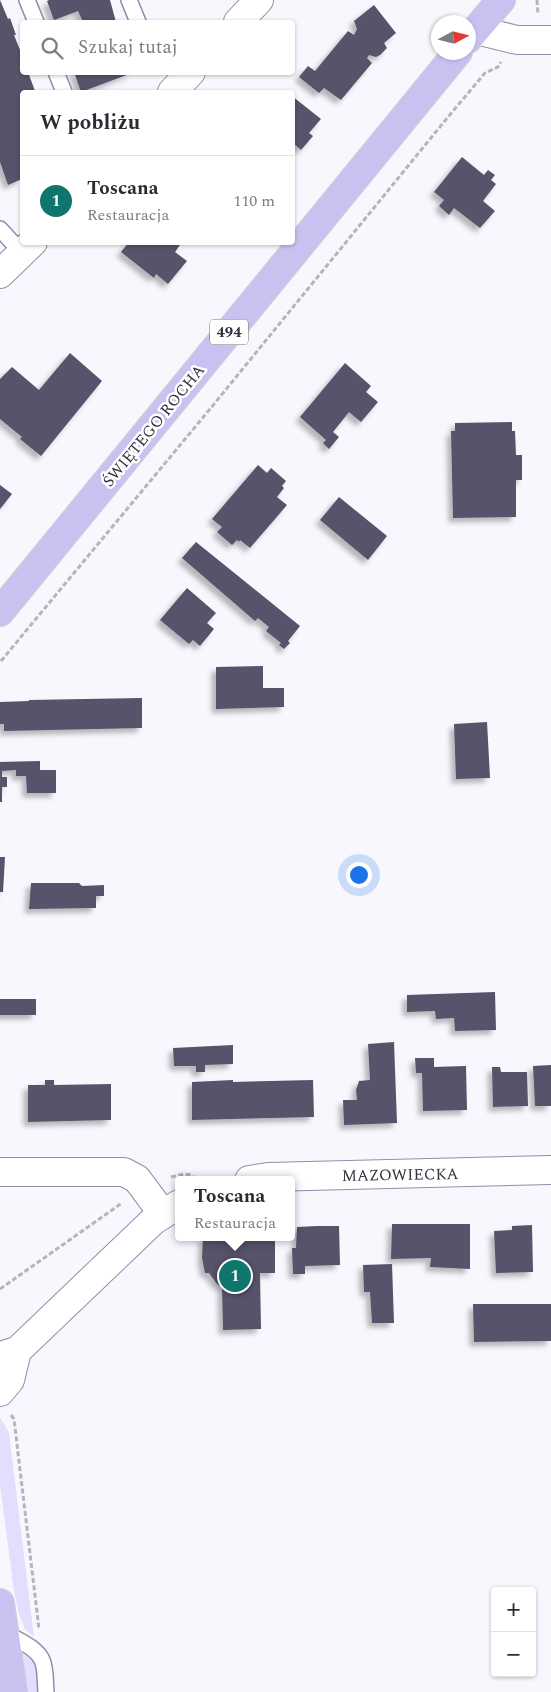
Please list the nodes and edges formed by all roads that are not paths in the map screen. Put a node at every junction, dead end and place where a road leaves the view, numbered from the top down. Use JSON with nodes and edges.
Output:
{"nodes":[{"id":1,"x":27,"y":0,"type":"edge"},
{"id":2,"x":129,"y":0,"type":"edge"},
{"id":3,"x":259,"y":0,"type":"edge"},
{"id":4,"x":501,"y":0,"type":"edge"},
{"id":5,"x":35,"y":20,"type":"edge"},
{"id":6,"x":137,"y":20,"type":"edge"},
{"id":7,"x":240,"y":20,"type":"edge"},
{"id":8,"x":476,"y":29,"type":"edge"},
{"id":9,"x":476,"y":35,"type":"edge"},
{"id":10,"x":551,"y":40,"type":"edge"},
{"id":11,"x":451,"y":60,"type":"edge"},
{"id":12,"x":57,"y":75,"type":"edge"},
{"id":13,"x":63,"y":90,"type":"edge"},
{"id":14,"x":0,"y":229,"type":"edge"},
{"id":15,"x":20,"y":243,"type":"edge"},
{"id":16,"x":28,"y":248,"type":"edge"},
{"id":17,"x":0,"y":274,"type":"edge"},
{"id":18,"x":0,"y":612,"type":"edge"},
{"id":19,"x":551,"y":1170,"type":"edge"},
{"id":20,"x":0,"y":1172,"type":"edge"},
{"id":21,"x":295,"y":1176,"type":"edge"},
{"id":22,"x":171,"y":1209,"type":"edge"},
{"id":23,"x":8,"y":1354,"type":"edge"},
{"id":24,"x":5,"y":1403,"type":"edge"},
{"id":25,"x":0,"y":1603,"type":"edge"},
{"id":26,"x":6,"y":1633,"type":"junction"},
{"id":27,"x":13,"y":1692,"type":"edge"},
{"id":28,"x":46,"y":1692,"type":"edge"}],
"edges":[{"from":1,"to":5,"type":"lane"},
{"from":2,"to":6,"type":"lane"},
{"from":3,"to":7,"type":"street"},
{"from":4,"to":8,"type":"main road"},
{"from":9,"to":10,"type":"street"},
{"from":11,"to":18,"type":"main road","name":"ŚWIĘTEGO ROCHA","number":"494"},
{"from":12,"to":13,"type":"lane"},
{"from":14,"to":15,"type":"lane"},
{"from":16,"to":17,"type":"street"},
{"from":19,"to":21,"type":"street","name":"MAZOWIECKA"},
{"from":20,"to":22,"type":"street"},
{"from":22,"to":23,"type":"street"},
{"from":23,"to":24,"type":"street"},
{"from":25,"to":26,"type":"main road"},
{"from":26,"to":27,"type":"main road"},
{"from":26,"to":28,"type":"lane"}]}
